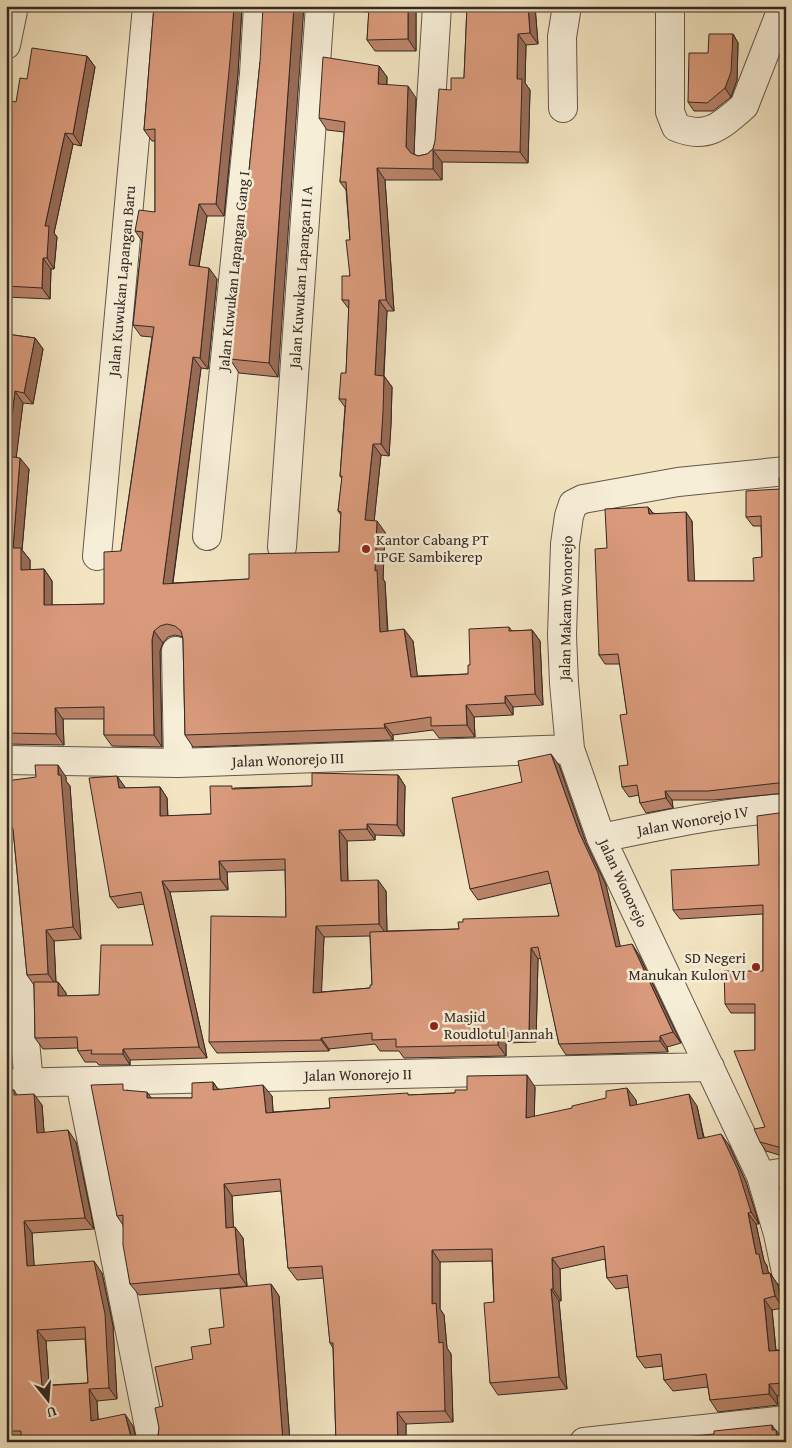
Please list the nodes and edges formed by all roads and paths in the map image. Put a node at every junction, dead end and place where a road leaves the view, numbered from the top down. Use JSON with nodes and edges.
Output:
{"nodes":[{"id":1,"x":14,"y":6,"type":"edge"},
{"id":2,"x":147,"y":6,"type":"edge"},
{"id":3,"x":258,"y":6,"type":"edge"},
{"id":4,"x":320,"y":6,"type":"edge"},
{"id":5,"x":437,"y":6,"type":"edge"},
{"id":6,"x":566,"y":6,"type":"edge"},
{"id":7,"x":670,"y":6,"type":"edge"},
{"id":8,"x":784,"y":6,"type":"edge"},
{"id":9,"x":6,"y":45,"type":"edge"},
{"id":10,"x":563,"y":108,"type":"dead end"},
{"id":11,"x":428,"y":152,"type":"edge"},
{"id":12,"x":786,"y":471,"type":"edge"},
{"id":13,"x":207,"y":536,"type":"dead end"},
{"id":14,"x":282,"y":547,"type":"dead end"},
{"id":15,"x":97,"y":556,"type":"dead end"},
{"id":16,"x":176,"y":651,"type":"dead end"},
{"id":17,"x":570,"y":749,"type":"junction"},
{"id":18,"x":6,"y":760,"type":"edge"},
{"id":19,"x":178,"y":763,"type":"junction"},
{"id":20,"x":786,"y":808,"type":"edge"},
{"id":21,"x":601,"y":838,"type":"junction"},
{"id":22,"x":6,"y":843,"type":"edge"},
{"id":23,"x":710,"y":1067,"type":"junction"},
{"id":24,"x":80,"y":1082,"type":"junction"},
{"id":25,"x":18,"y":1083,"type":"edge"},
{"id":26,"x":773,"y":1174,"type":"edge"},
{"id":27,"x":786,"y":1272,"type":"edge"},
{"id":28,"x":786,"y":1420,"type":"edge"},
{"id":29,"x":152,"y":1442,"type":"edge"},
{"id":30,"x":584,"y":1442,"type":"edge"}],
"edges":[{"from":1,"to":9,"type":"street"},
{"from":2,"to":15,"type":"street","name":"Jalan Kuwukan Lapangan Baru"},
{"from":3,"to":13,"type":"street","name":"Jalan Kuwukan Lapangan Gang I"},
{"from":4,"to":14,"type":"street","name":"Jalan Kuwukan Lapangan II A"},
{"from":5,"to":11,"type":"street"},
{"from":6,"to":10,"type":"street"},
{"from":7,"to":8,"type":"street"},
{"from":12,"to":17,"type":"street","name":"Jalan Makam Wonorejo"},
{"from":16,"to":19,"type":"street"},
{"from":17,"to":19,"type":"street","name":"Jalan Wonorejo III"},
{"from":17,"to":21,"type":"street","name":"Jalan Wonorejo"},
{"from":18,"to":19,"type":"street","name":"Jalan Wonorejo III"},
{"from":20,"to":21,"type":"street","name":"Jalan Wonorejo IV"},
{"from":21,"to":23,"type":"street","name":"Jalan Wonorejo"},
{"from":22,"to":25,"type":"street"},
{"from":23,"to":24,"type":"street","name":"Jalan Wonorejo II"},
{"from":23,"to":26,"type":"street","name":"Jalan Wonorejo"},
{"from":24,"to":25,"type":"street","name":"Jalan Wonorejo II"},
{"from":24,"to":29,"type":"street"},
{"from":26,"to":27,"type":"street","name":"Jalan Wonorejo"},
{"from":28,"to":30,"type":"street"}]}
